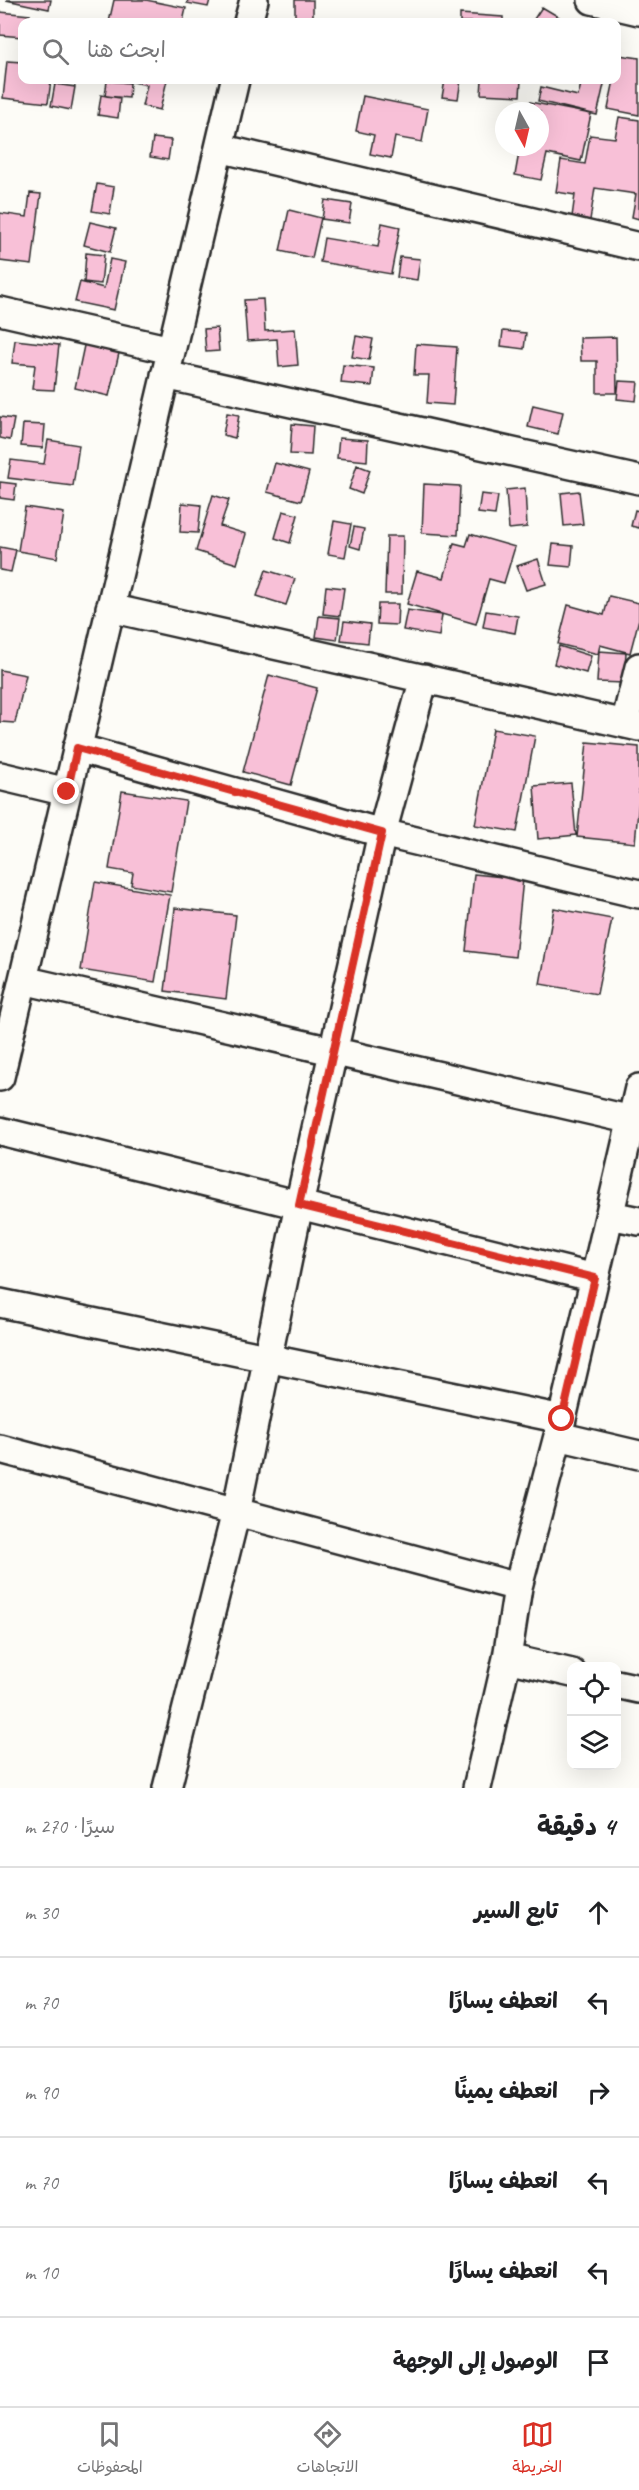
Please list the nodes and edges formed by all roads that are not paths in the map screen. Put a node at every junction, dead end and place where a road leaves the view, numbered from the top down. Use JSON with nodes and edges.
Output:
{"nodes":[{"id":1,"x":254,"y":0,"type":"edge"},
{"id":2,"x":592,"y":0,"type":"edge"},
{"id":3,"x":639,"y":11,"type":"edge"},
{"id":4,"x":249,"y":18,"type":"edge"},
{"id":5,"x":234,"y":84,"type":"edge"},
{"id":6,"x":219,"y":148,"type":"junction"},
{"id":7,"x":639,"y":247,"type":"edge"},
{"id":8,"x":0,"y":311,"type":"edge"},
{"id":9,"x":168,"y":362,"type":"junction"},
{"id":10,"x":639,"y":480,"type":"edge"},
{"id":11,"x":110,"y":608,"type":"junction"},
{"id":12,"x":639,"y":667,"type":"edge"},
{"id":13,"x":424,"y":678,"type":"junction"},
{"id":14,"x":632,"y":726,"type":"edge"},
{"id":15,"x":77,"y":748,"type":"junction"},
{"id":16,"x":0,"y":776,"type":"edge"},
{"id":17,"x":67,"y":792,"type":"junction"},
{"id":18,"x":382,"y":833,"type":"junction"},
{"id":19,"x":639,"y":894,"type":"edge"},
{"id":20,"x":23,"y":980,"type":"junction"},
{"id":21,"x":333,"y":1051,"type":"junction"},
{"id":22,"x":0,"y":1077,"type":"edge"},
{"id":23,"x":639,"y":1088,"type":"edge"},
{"id":24,"x":632,"y":1120,"type":"junction"},
{"id":25,"x":0,"y":1131,"type":"edge"},
{"id":26,"x":299,"y":1205,"type":"junction"},
{"id":27,"x":610,"y":1215,"type":"junction"},
{"id":28,"x":639,"y":1221,"type":"edge"},
{"id":29,"x":595,"y":1278,"type":"junction"},
{"id":30,"x":0,"y":1303,"type":"edge"},
{"id":31,"x":268,"y":1359,"type":"junction"},
{"id":32,"x":560,"y":1428,"type":"junction"},
{"id":33,"x":0,"y":1449,"type":"edge"},
{"id":34,"x":639,"y":1455,"type":"edge"},
{"id":35,"x":236,"y":1512,"type":"junction"},
{"id":36,"x":518,"y":1587,"type":"junction"},
{"id":37,"x":507,"y":1658,"type":"junction"},
{"id":38,"x":567,"y":1672,"type":"edge"},
{"id":39,"x":621,"y":1685,"type":"edge"},
{"id":40,"x":639,"y":1689,"type":"edge"},
{"id":41,"x":167,"y":1788,"type":"edge"},
{"id":42,"x":477,"y":1788,"type":"edge"}],
"edges":[{"from":1,"to":4,"type":"street"},
{"from":2,"to":3,"type":"street"},
{"from":5,"to":6,"type":"street"},
{"from":6,"to":7,"type":"street"},
{"from":6,"to":9,"type":"street"},
{"from":8,"to":9,"type":"street"},
{"from":9,"to":10,"type":"street"},
{"from":9,"to":11,"type":"street"},
{"from":11,"to":13,"type":"street"},
{"from":11,"to":15,"type":"street"},
{"from":12,"to":14,"type":"street"},
{"from":13,"to":14,"type":"street"},
{"from":13,"to":18,"type":"street"},
{"from":15,"to":17,"type":"street"},
{"from":15,"to":18,"type":"street"},
{"from":16,"to":17,"type":"street"},
{"from":17,"to":20,"type":"street"},
{"from":18,"to":19,"type":"street"},
{"from":18,"to":21,"type":"street"},
{"from":20,"to":21,"type":"street"},
{"from":20,"to":22,"type":"street"},
{"from":21,"to":24,"type":"street"},
{"from":21,"to":26,"type":"street"},
{"from":23,"to":24,"type":"street"},
{"from":24,"to":27,"type":"street"},
{"from":25,"to":26,"type":"street"},
{"from":26,"to":29,"type":"street"},
{"from":26,"to":31,"type":"street"},
{"from":27,"to":28,"type":"street"},
{"from":27,"to":29,"type":"street"},
{"from":29,"to":32,"type":"street"},
{"from":30,"to":31,"type":"street"},
{"from":31,"to":32,"type":"street"},
{"from":31,"to":35,"type":"street"},
{"from":32,"to":34,"type":"street"},
{"from":32,"to":36,"type":"street"},
{"from":33,"to":35,"type":"street"},
{"from":35,"to":36,"type":"street"},
{"from":35,"to":41,"type":"street"},
{"from":36,"to":37,"type":"street"},
{"from":37,"to":38,"type":"street"},
{"from":37,"to":42,"type":"street"},
{"from":39,"to":40,"type":"street"}]}
